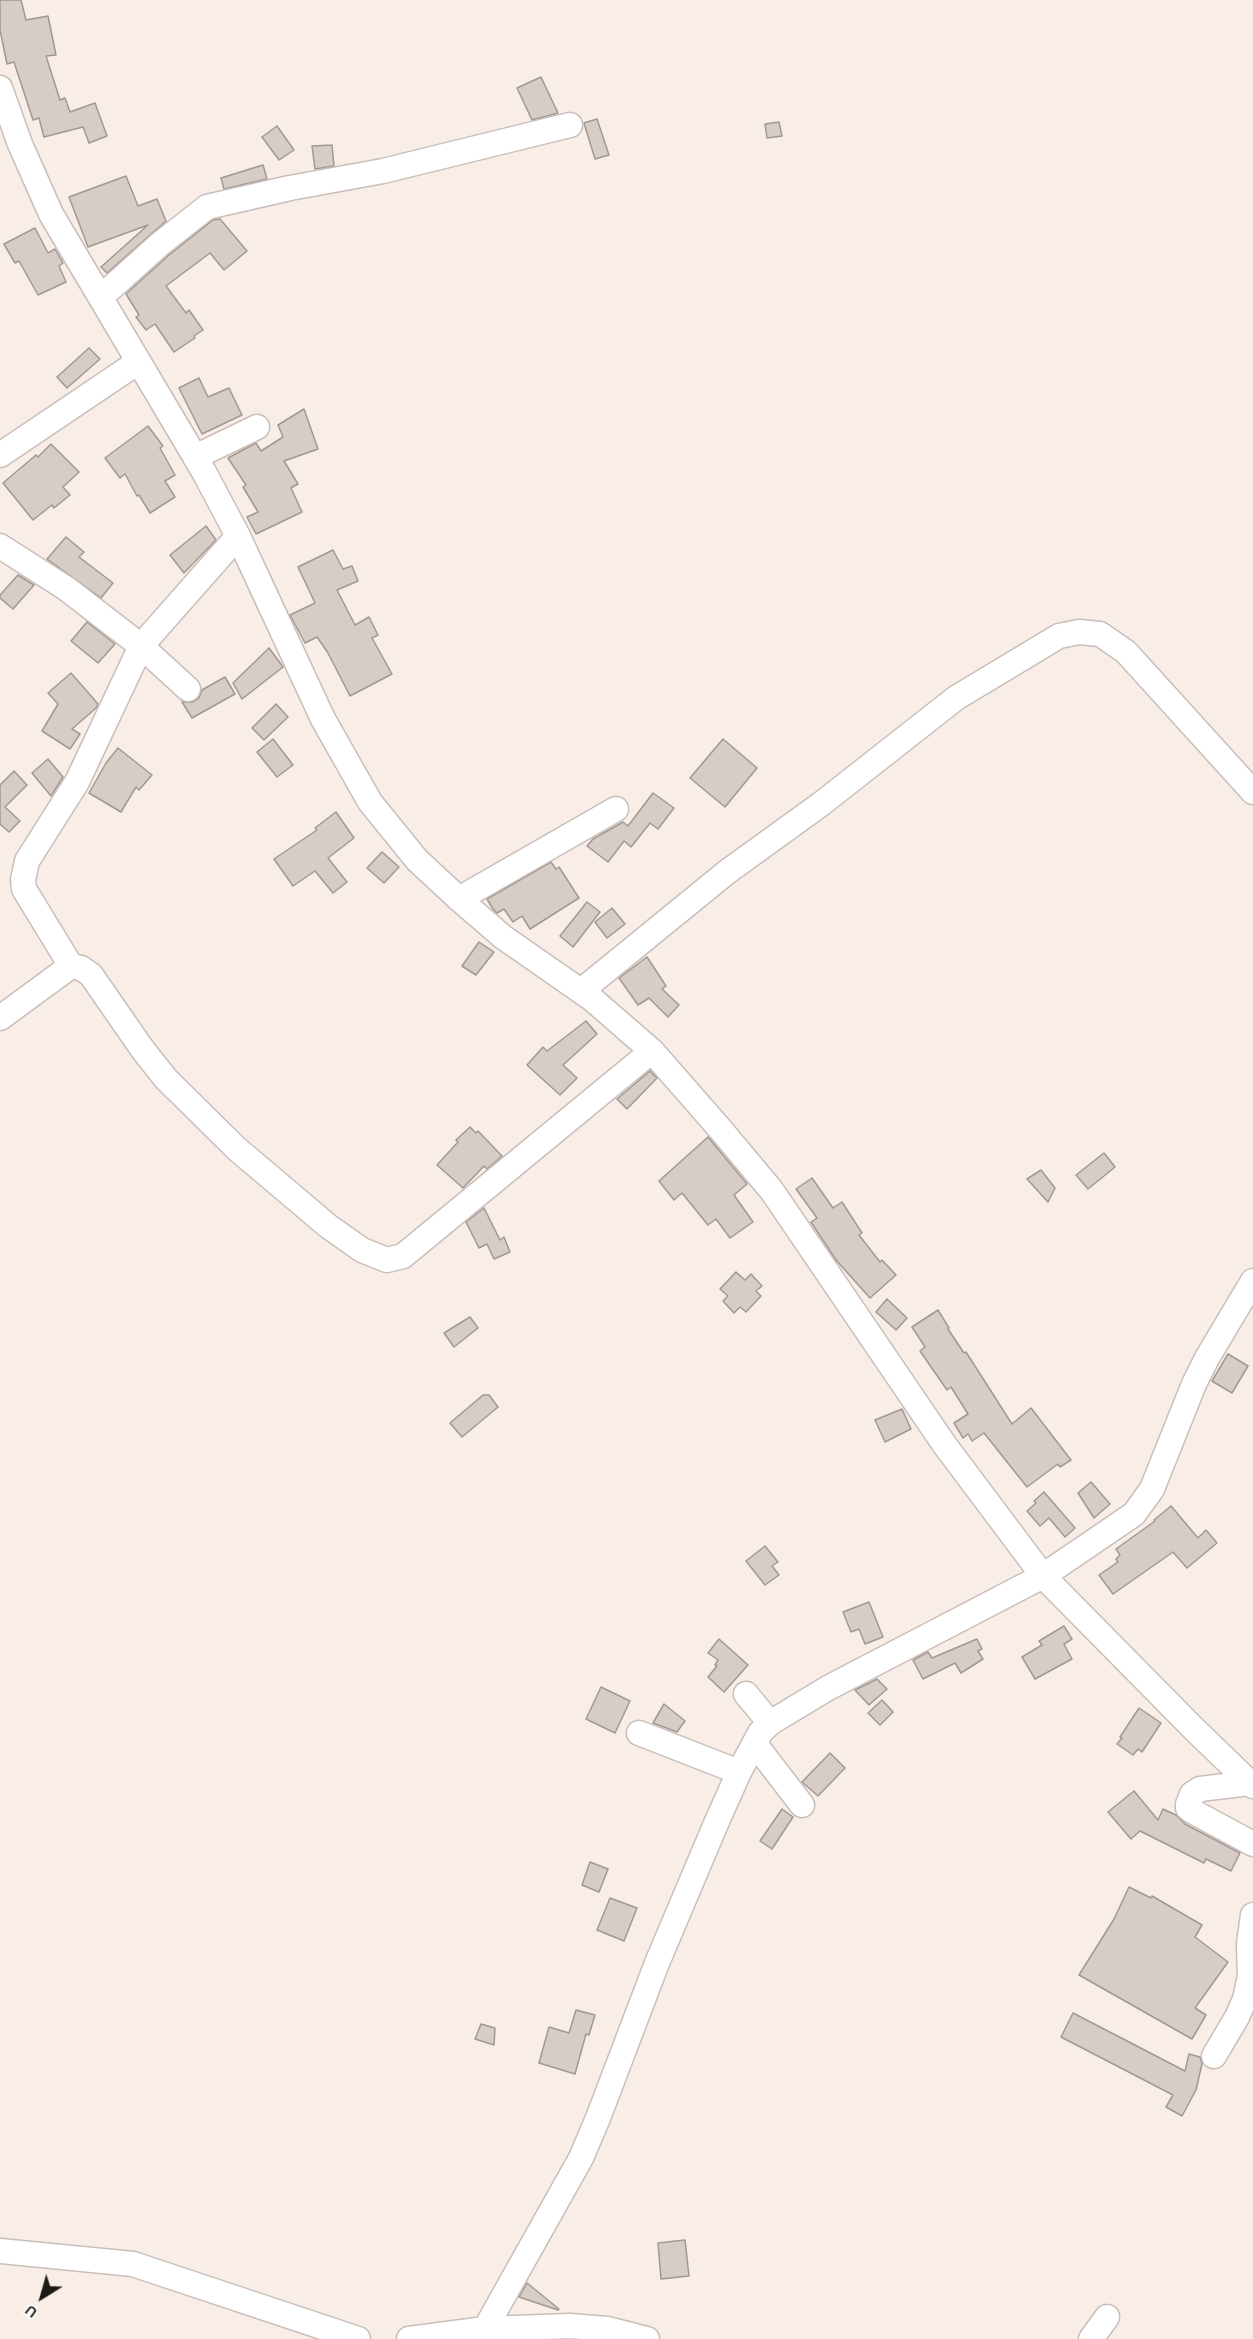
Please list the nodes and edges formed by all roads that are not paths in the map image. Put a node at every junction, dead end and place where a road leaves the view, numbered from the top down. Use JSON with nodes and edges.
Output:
{"nodes":[{"id":1,"x":0,"y":88,"type":"edge"},
{"id":2,"x":570,"y":125,"type":"dead end"},
{"id":3,"x":101,"y":297,"type":"junction"},
{"id":4,"x":138,"y":362,"type":"junction"},
{"id":5,"x":257,"y":428,"type":"dead end"},
{"id":6,"x":0,"y":455,"type":"edge"},
{"id":7,"x":195,"y":457,"type":"junction"},
{"id":8,"x":238,"y":536,"type":"junction"},
{"id":9,"x":0,"y":546,"type":"edge"},
{"id":10,"x":141,"y":646,"type":"junction"},
{"id":11,"x":188,"y":689,"type":"dead end"},
{"id":12,"x":1253,"y":792,"type":"edge"},
{"id":13,"x":616,"y":809,"type":"dead end"},
{"id":14,"x":459,"y":899,"type":"junction"},
{"id":15,"x":71,"y":966,"type":"junction"},
{"id":16,"x":581,"y":991,"type":"junction"},
{"id":17,"x":0,"y":1018,"type":"edge"},
{"id":18,"x":651,"y":1051,"type":"junction"},
{"id":19,"x":1253,"y":1281,"type":"edge"},
{"id":20,"x":1043,"y":1576,"type":"junction"},
{"id":21,"x":746,"y":1694,"type":"dead end"},
{"id":22,"x":770,"y":1723,"type":"junction"},
{"id":23,"x":639,"y":1733,"type":"dead end"},
{"id":24,"x":754,"y":1744,"type":"junction"},
{"id":25,"x":739,"y":1772,"type":"junction"},
{"id":26,"x":1251,"y":1785,"type":"edge"},
{"id":27,"x":802,"y":1805,"type":"dead end"},
{"id":28,"x":1253,"y":1844,"type":"edge"},
{"id":29,"x":1253,"y":1915,"type":"edge"},
{"id":30,"x":1214,"y":2056,"type":"dead end"},
{"id":31,"x":0,"y":2251,"type":"edge"},
{"id":32,"x":1107,"y":2317,"type":"dead end"},
{"id":33,"x":485,"y":2329,"type":"junction"},
{"id":34,"x":358,"y":2339,"type":"edge"},
{"id":35,"x":408,"y":2339,"type":"edge"},
{"id":36,"x":647,"y":2339,"type":"edge"},
{"id":37,"x":1091,"y":2339,"type":"edge"}],
"edges":[{"from":1,"to":3,"type":"street"},
{"from":2,"to":3,"type":"street"},
{"from":3,"to":4,"type":"street"},
{"from":4,"to":6,"type":"street"},
{"from":4,"to":7,"type":"street"},
{"from":5,"to":7,"type":"street"},
{"from":7,"to":8,"type":"street"},
{"from":8,"to":10,"type":"street"},
{"from":8,"to":14,"type":"street"},
{"from":9,"to":10,"type":"street"},
{"from":10,"to":11,"type":"street"},
{"from":10,"to":15,"type":"street"},
{"from":12,"to":16,"type":"street"},
{"from":13,"to":14,"type":"street"},
{"from":14,"to":16,"type":"street"},
{"from":15,"to":17,"type":"street"},
{"from":15,"to":18,"type":"street"},
{"from":16,"to":18,"type":"street"},
{"from":18,"to":20,"type":"street"},
{"from":19,"to":20,"type":"street"},
{"from":20,"to":22,"type":"street"},
{"from":20,"to":26,"type":"street"},
{"from":21,"to":22,"type":"street"},
{"from":22,"to":24,"type":"street"},
{"from":23,"to":25,"type":"street"},
{"from":24,"to":25,"type":"street"},
{"from":24,"to":27,"type":"street"},
{"from":25,"to":33,"type":"street"},
{"from":26,"to":28,"type":"street"},
{"from":29,"to":30,"type":"street"},
{"from":31,"to":34,"type":"street"},
{"from":32,"to":37,"type":"street"},
{"from":33,"to":35,"type":"street"},
{"from":33,"to":36,"type":"street"}]}
